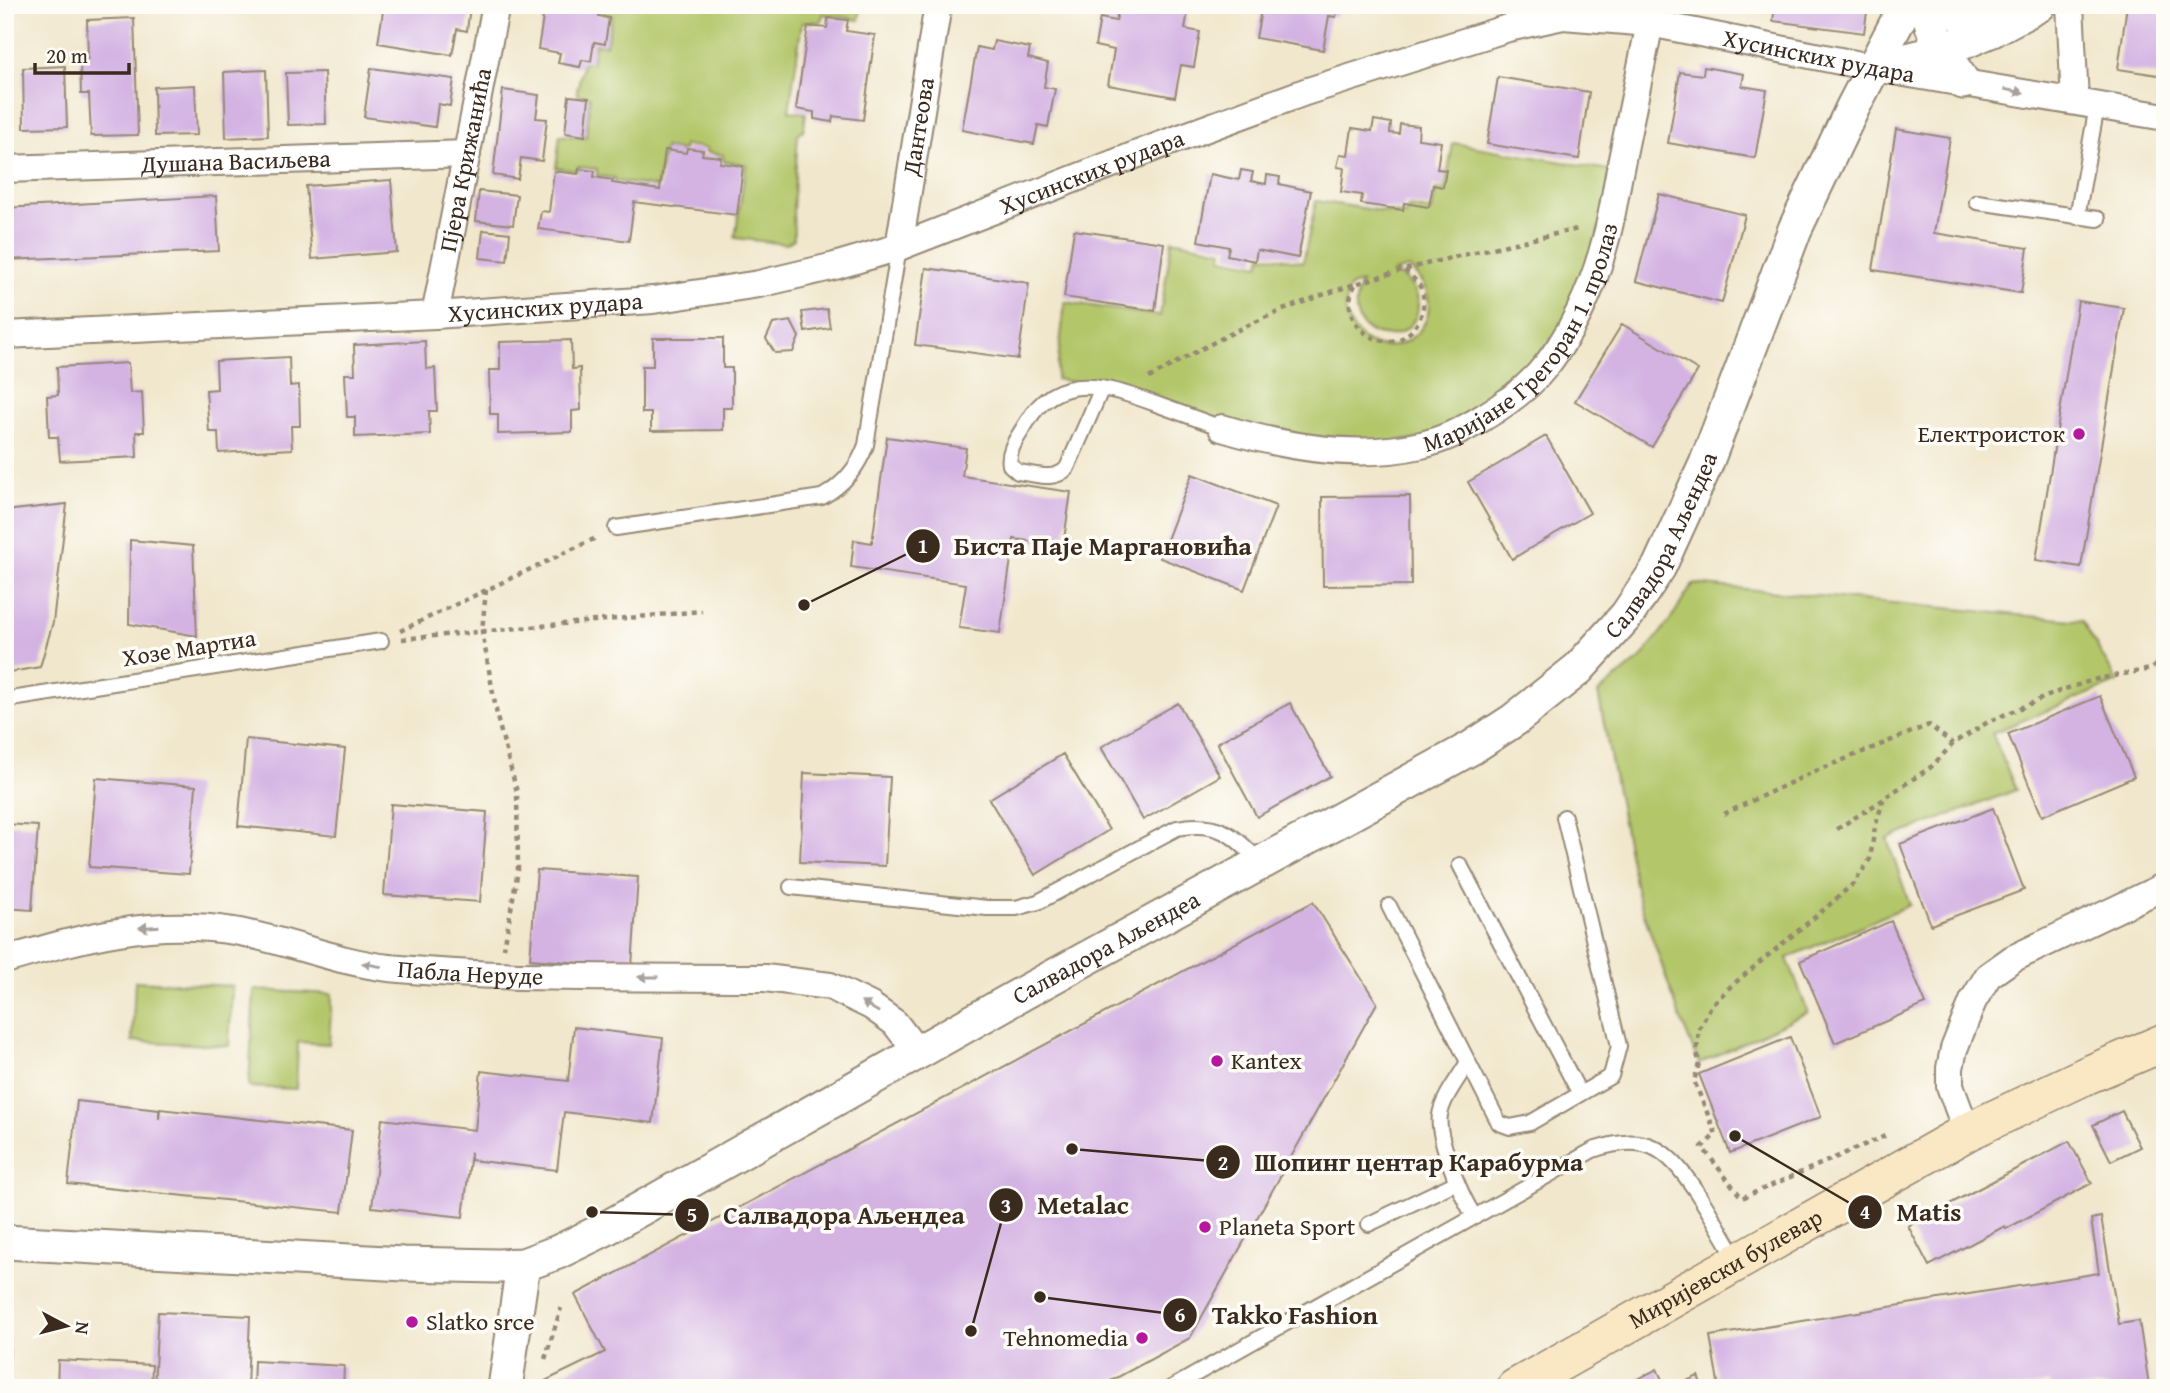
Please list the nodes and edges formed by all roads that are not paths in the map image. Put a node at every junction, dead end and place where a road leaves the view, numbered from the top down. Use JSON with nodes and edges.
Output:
{"nodes":[{"id":1,"x":496,"y":5,"type":"edge"},
{"id":2,"x":939,"y":5,"type":"edge"},
{"id":3,"x":1906,"y":5,"type":"edge"},
{"id":4,"x":1928,"y":5,"type":"edge"},
{"id":5,"x":1950,"y":5,"type":"edge"},
{"id":6,"x":2039,"y":5,"type":"edge"},
{"id":7,"x":2070,"y":5,"type":"edge"},
{"id":8,"x":1564,"y":11,"type":"edge"},
{"id":9,"x":1650,"y":23,"type":"junction"},
{"id":10,"x":1992,"y":30,"type":"junction"},
{"id":11,"x":1943,"y":51,"type":"junction"},
{"id":12,"x":1875,"y":68,"type":"junction"},
{"id":13,"x":1963,"y":82,"type":"junction"},
{"id":14,"x":2086,"y":103,"type":"junction"},
{"id":15,"x":2165,"y":117,"type":"edge"},
{"id":16,"x":467,"y":154,"type":"junction"},
{"id":17,"x":5,"y":169,"type":"edge"},
{"id":18,"x":1977,"y":202,"type":"dead end"},
{"id":19,"x":2077,"y":216,"type":"junction"},
{"id":20,"x":2098,"y":219,"type":"dead end"},
{"id":21,"x":899,"y":247,"type":"junction"},
{"id":22,"x":435,"y":316,"type":"junction"},
{"id":23,"x":5,"y":335,"type":"edge"},
{"id":24,"x":1102,"y":388,"type":"junction"},
{"id":25,"x":1222,"y":428,"type":"joint"},
{"id":26,"x":616,"y":528,"type":"road end"},
{"id":27,"x":380,"y":641,"type":"road end"},
{"id":28,"x":5,"y":700,"type":"edge"},
{"id":29,"x":1564,"y":817,"type":"dead end"},
{"id":30,"x":1261,"y":864,"type":"junction"},
{"id":31,"x":1461,"y":865,"type":"dead end"},
{"id":32,"x":2165,"y":886,"type":"edge"},
{"id":33,"x":791,"y":887,"type":"dead end"},
{"id":34,"x":1389,"y":906,"type":"dead end"},
{"id":35,"x":5,"y":960,"type":"edge"},
{"id":36,"x":2165,"y":1042,"type":"edge"},
{"id":37,"x":918,"y":1054,"type":"junction"},
{"id":38,"x":1468,"y":1062,"type":"junction"},
{"id":39,"x":1580,"y":1094,"type":"junction"},
{"id":40,"x":1966,"y":1132,"type":"junction"},
{"id":41,"x":1457,"y":1182,"type":"junction"},
{"id":42,"x":1475,"y":1217,"type":"junction"},
{"id":43,"x":1369,"y":1224,"type":"dead end"},
{"id":44,"x":5,"y":1242,"type":"edge"},
{"id":45,"x":1738,"y":1261,"type":"junction"},
{"id":46,"x":523,"y":1265,"type":"junction"},
{"id":47,"x":505,"y":1388,"type":"edge"},
{"id":48,"x":1171,"y":1388,"type":"edge"},
{"id":49,"x":1515,"y":1388,"type":"edge"}],
"edges":[{"from":1,"to":16,"type":"street","name":"Пјера Крижанића"},
{"from":2,"to":21,"type":"street","name":"Дантеова"},
{"from":3,"to":12,"type":"street","name":"Салвадора Аљендеа"},
{"from":4,"to":11,"type":"street"},
{"from":5,"to":10,"type":"street"},
{"from":6,"to":10,"type":"street"},
{"from":7,"to":14,"type":"street"},
{"from":8,"to":9,"type":"street","name":"Хусинских рудара"},
{"from":8,"to":21,"type":"street","name":"Хусинских рудара"},
{"from":9,"to":12,"type":"street","name":"Хусинских рудара"},
{"from":9,"to":25,"type":"street","name":"Маријане Грегоран 1. пролаз"},
{"from":10,"to":11,"type":"street"},
{"from":11,"to":12,"type":"street"},
{"from":11,"to":13,"type":"street"},
{"from":12,"to":13,"type":"street","name":"Хусинских рудара"},
{"from":12,"to":30,"type":"street","name":"Салвадора Аљендеа"},
{"from":13,"to":14,"type":"street","name":"Хусинских рудара","one_way":true},
{"from":14,"to":15,"type":"street","name":"Хусинских рудара"},
{"from":14,"to":19,"type":"lane"},
{"from":16,"to":17,"type":"street","name":"Душана Васиљева"},
{"from":16,"to":22,"type":"street","name":"Пјера Крижанића"},
{"from":18,"to":19,"type":"lane"},
{"from":19,"to":20,"type":"lane"},
{"from":21,"to":22,"type":"street","name":"Хусинских рудара"},
{"from":21,"to":26,"type":"lane"},
{"from":22,"to":23,"type":"street","name":"Хусинских рудара"},
{"from":24,"to":24,"type":"lane"},
{"from":24,"to":25,"type":"lane"},
{"from":27,"to":28,"type":"lane","name":"Хозе Мартиа"},
{"from":29,"to":39,"type":"lane"},
{"from":30,"to":33,"type":"lane"},
{"from":30,"to":37,"type":"street","name":"Салвадора Аљендеа"},
{"from":31,"to":39,"type":"lane"},
{"from":32,"to":40,"type":"street"},
{"from":34,"to":38,"type":"lane"},
{"from":37,"to":35,"type":"street","name":"Пабла Неруде","one_way":true},
{"from":36,"to":40,"type":"main road","name":"Миријевски булевар"},
{"from":37,"to":46,"type":"street","name":"Салвадора Аљендеа"},
{"from":38,"to":39,"type":"lane"},
{"from":38,"to":41,"type":"lane"},
{"from":40,"to":45,"type":"main road","name":"Миријевски булевар"},
{"from":41,"to":42,"type":"lane"},
{"from":41,"to":43,"type":"lane"},
{"from":42,"to":45,"type":"lane"},
{"from":42,"to":48,"type":"lane"},
{"from":44,"to":46,"type":"street","name":"Салвадора Аљендеа"},
{"from":45,"to":49,"type":"main road","name":"Миријевски булевар"},
{"from":46,"to":47,"type":"street"}]}
